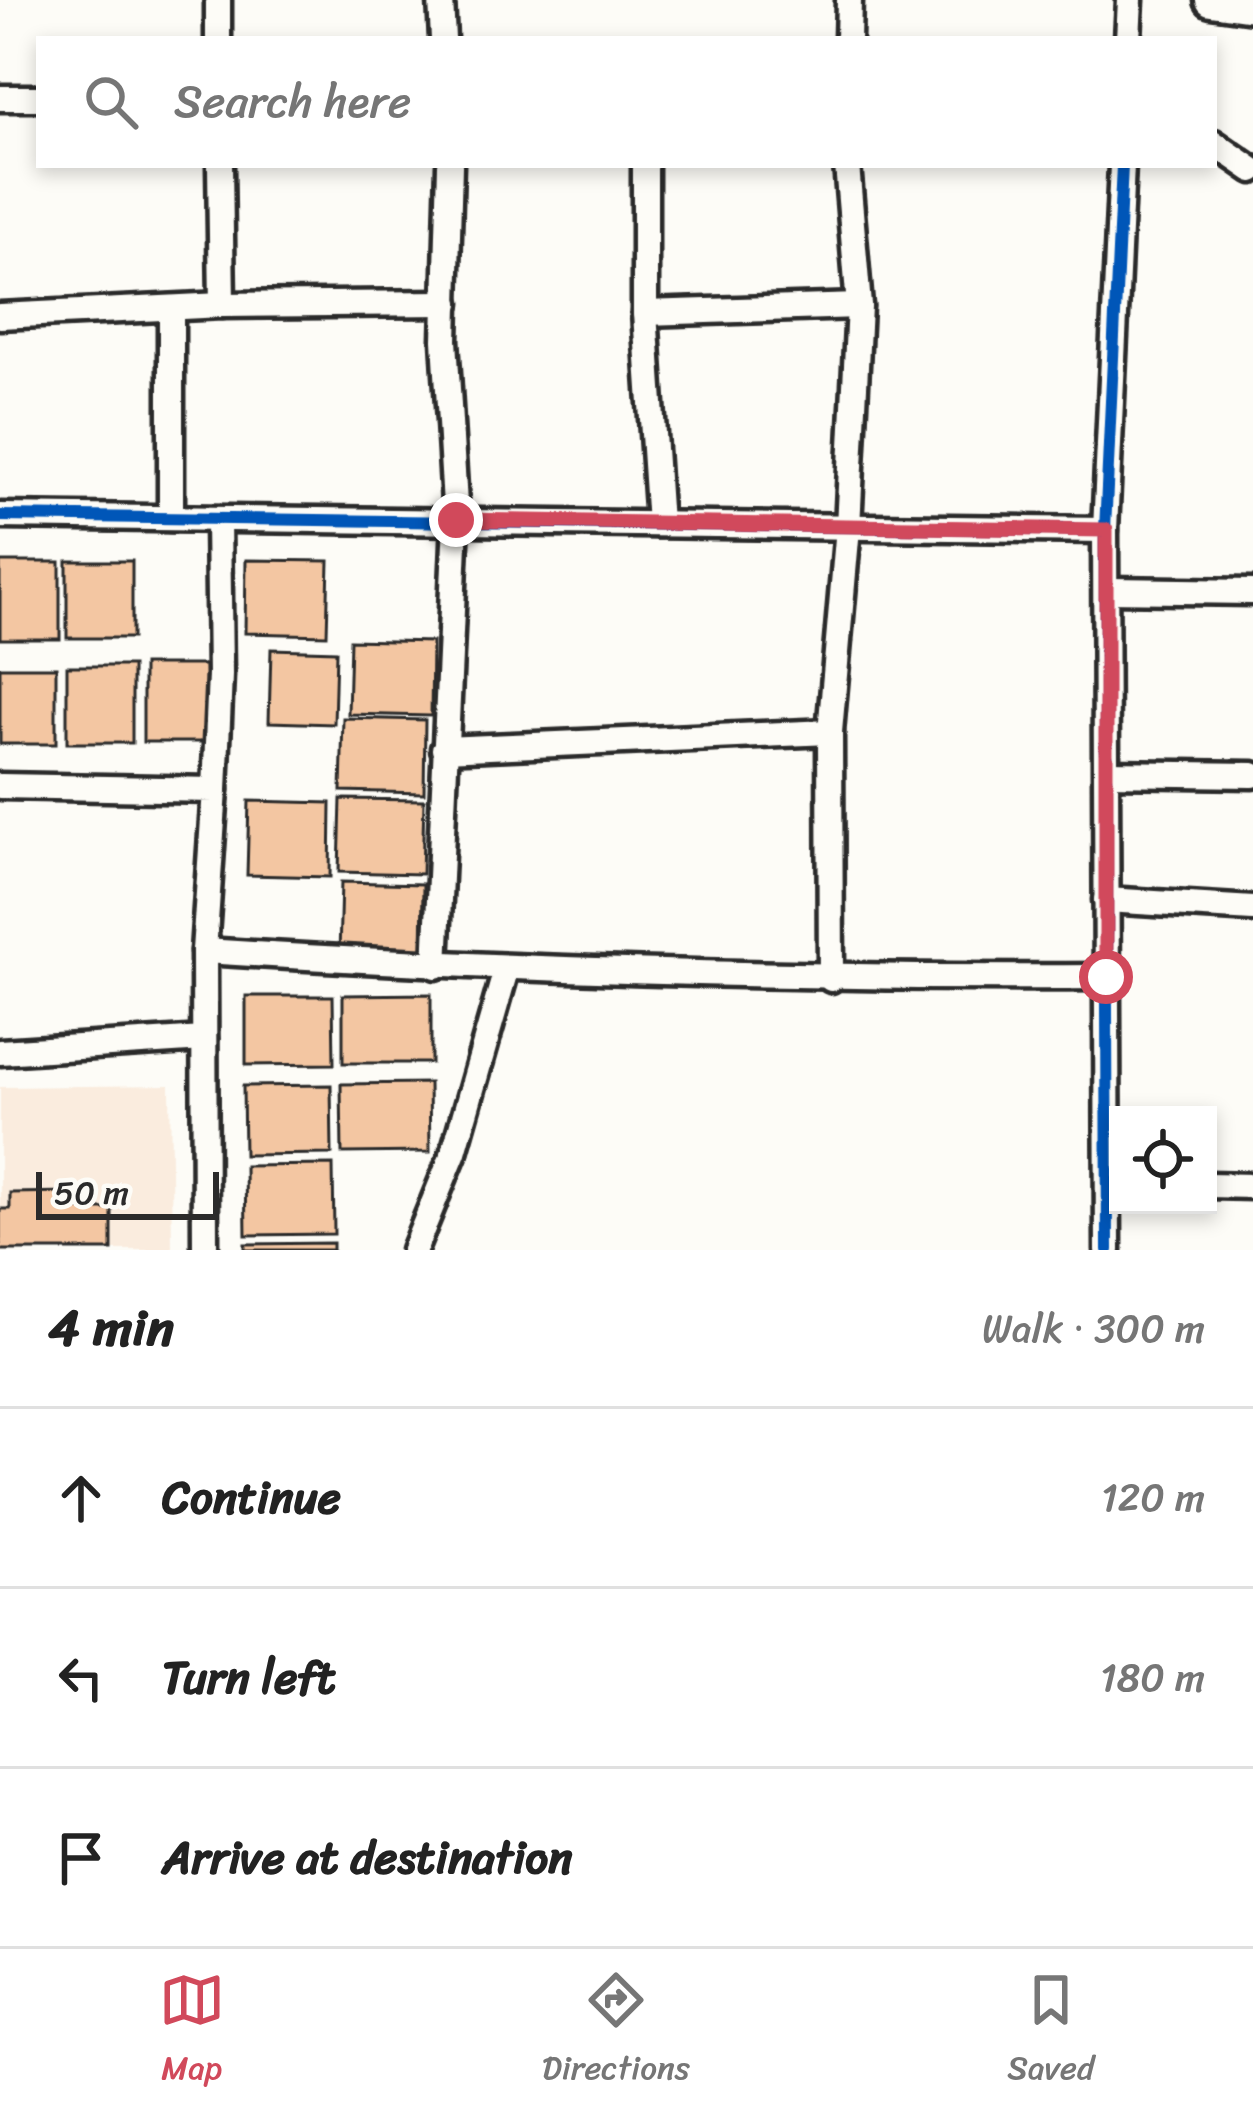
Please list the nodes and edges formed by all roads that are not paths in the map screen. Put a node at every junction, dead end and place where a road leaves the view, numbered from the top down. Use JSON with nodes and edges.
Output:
{"nodes":[{"id":1,"x":218,"y":0,"type":"edge"},
{"id":2,"x":441,"y":0,"type":"edge"},
{"id":3,"x":849,"y":0,"type":"edge"},
{"id":4,"x":1130,"y":0,"type":"edge"},
{"id":5,"x":1211,"y":0,"type":"edge"},
{"id":6,"x":1253,"y":6,"type":"edge"},
{"id":7,"x":218,"y":36,"type":"edge"},
{"id":8,"x":442,"y":36,"type":"edge"},
{"id":9,"x":848,"y":36,"type":"edge"},
{"id":10,"x":1128,"y":36,"type":"edge"},
{"id":11,"x":0,"y":98,"type":"edge"},
{"id":12,"x":36,"y":98,"type":"edge"},
{"id":13,"x":1217,"y":145,"type":"edge"},
{"id":14,"x":220,"y":168,"type":"edge"},
{"id":15,"x":450,"y":168,"type":"edge"},
{"id":16,"x":645,"y":168,"type":"edge"},
{"id":17,"x":847,"y":168,"type":"edge"},
{"id":18,"x":1122,"y":168,"type":"edge"},
{"id":19,"x":1253,"y":170,"type":"edge"},
{"id":20,"x":447,"y":303,"type":"junction"},
{"id":21,"x":222,"y":305,"type":"junction"},
{"id":22,"x":859,"y":306,"type":"junction"},
{"id":23,"x":171,"y":308,"type":"junction"},
{"id":24,"x":645,"y":313,"type":"junction"},
{"id":25,"x":0,"y":316,"type":"edge"},
{"id":26,"x":0,"y":516,"type":"edge"},
{"id":27,"x":171,"y":518,"type":"junction"},
{"id":28,"x":218,"y":520,"type":"junction"},
{"id":29,"x":456,"y":520,"type":"junction"},
{"id":30,"x":658,"y":524,"type":"junction"},
{"id":31,"x":848,"y":526,"type":"junction"},
{"id":32,"x":1106,"y":530,"type":"junction"},
{"id":33,"x":1108,"y":590,"type":"junction"},
{"id":34,"x":1253,"y":592,"type":"edge"},
{"id":35,"x":830,"y":732,"type":"junction"},
{"id":36,"x":444,"y":749,"type":"junction"},
{"id":37,"x":1107,"y":773,"type":"junction"},
{"id":38,"x":1253,"y":775,"type":"edge"},
{"id":39,"x":0,"y":785,"type":"edge"},
{"id":40,"x":214,"y":790,"type":"junction"},
{"id":41,"x":1106,"y":900,"type":"junction"},
{"id":42,"x":1253,"y":909,"type":"edge"},
{"id":43,"x":204,"y":951,"type":"junction"},
{"id":44,"x":436,"y":966,"type":"junction"},
{"id":45,"x":506,"y":970,"type":"junction"},
{"id":46,"x":1106,"y":977,"type":"junction"},
{"id":47,"x":831,"y":979,"type":"junction"},
{"id":48,"x":204,"y":1039,"type":"junction"},
{"id":49,"x":0,"y":1052,"type":"edge"},
{"id":50,"x":1111,"y":1106,"type":"edge"},
{"id":51,"x":1217,"y":1185,"type":"edge"},
{"id":52,"x":1253,"y":1186,"type":"edge"},
{"id":53,"x":1111,"y":1214,"type":"edge"},
{"id":54,"x":206,"y":1250,"type":"edge"},
{"id":55,"x":414,"y":1250,"type":"edge"},
{"id":56,"x":1108,"y":1250,"type":"edge"}],
"edges":[{"from":1,"to":7,"type":"street"},
{"from":2,"to":8,"type":"street"},
{"from":3,"to":9,"type":"street"},
{"from":4,"to":10,"type":"street"},
{"from":5,"to":6,"type":"street"},
{"from":11,"to":12,"type":"street"},
{"from":13,"to":19,"type":"street"},
{"from":14,"to":21,"type":"street"},
{"from":15,"to":20,"type":"street"},
{"from":16,"to":24,"type":"street"},
{"from":17,"to":22,"type":"street"},
{"from":18,"to":32,"type":"street"},
{"from":20,"to":21,"type":"street"},
{"from":20,"to":29,"type":"street"},
{"from":21,"to":23,"type":"street"},
{"from":22,"to":24,"type":"street"},
{"from":22,"to":31,"type":"street"},
{"from":23,"to":25,"type":"street"},
{"from":23,"to":27,"type":"street"},
{"from":24,"to":30,"type":"street"},
{"from":26,"to":27,"type":"street"},
{"from":27,"to":28,"type":"street"},
{"from":28,"to":29,"type":"street"},
{"from":28,"to":40,"type":"street"},
{"from":29,"to":30,"type":"street"},
{"from":29,"to":36,"type":"street"},
{"from":30,"to":31,"type":"street"},
{"from":31,"to":32,"type":"street"},
{"from":31,"to":35,"type":"street"},
{"from":32,"to":33,"type":"street"},
{"from":33,"to":34,"type":"street"},
{"from":33,"to":37,"type":"street"},
{"from":35,"to":36,"type":"street"},
{"from":35,"to":47,"type":"street"},
{"from":36,"to":44,"type":"street"},
{"from":37,"to":38,"type":"street"},
{"from":37,"to":41,"type":"street"},
{"from":39,"to":40,"type":"street"},
{"from":40,"to":43,"type":"street"},
{"from":41,"to":42,"type":"street"},
{"from":41,"to":46,"type":"street"},
{"from":43,"to":44,"type":"street"},
{"from":43,"to":48,"type":"street"},
{"from":44,"to":45,"type":"street"},
{"from":45,"to":47,"type":"street"},
{"from":45,"to":55,"type":"street"},
{"from":46,"to":47,"type":"street"},
{"from":46,"to":50,"type":"street"},
{"from":48,"to":49,"type":"street"},
{"from":48,"to":54,"type":"street"},
{"from":51,"to":52,"type":"street"},
{"from":53,"to":56,"type":"street"}]}
